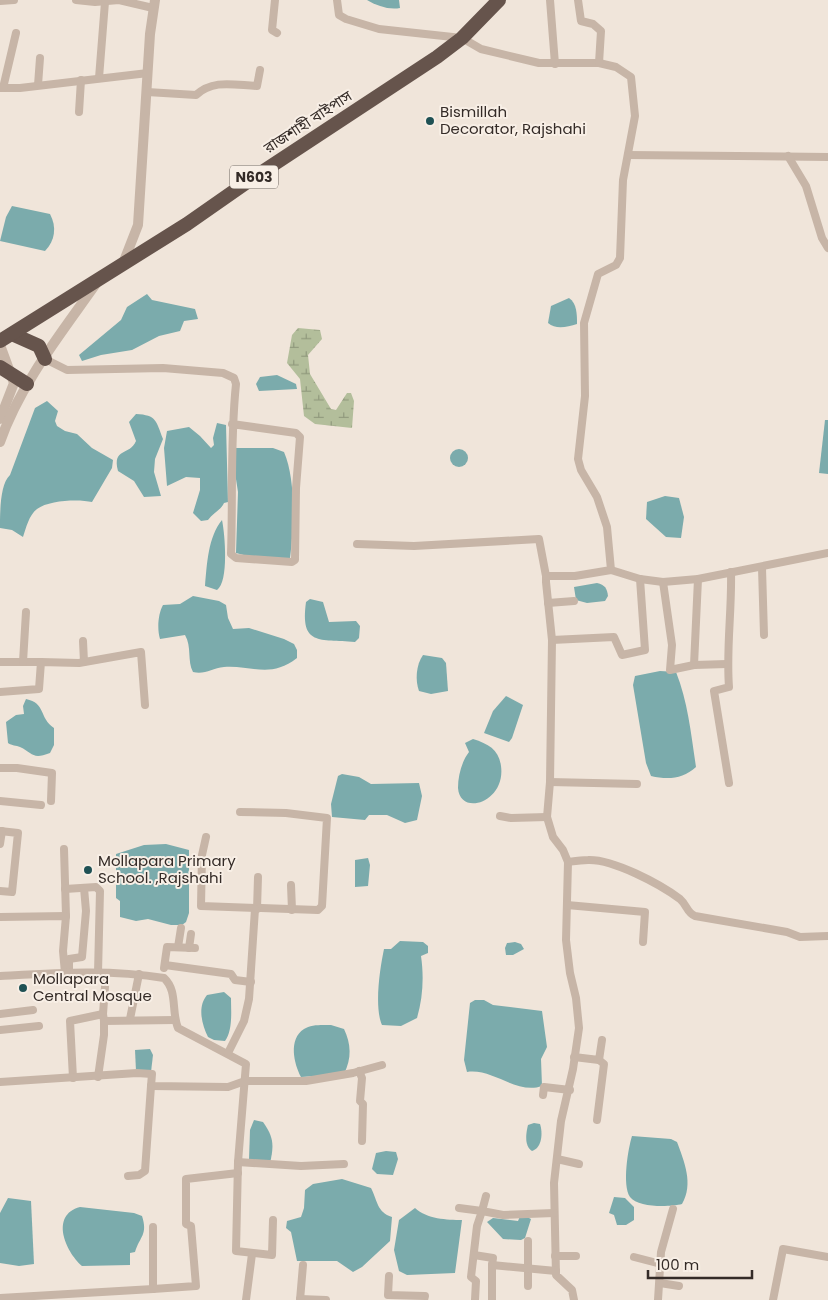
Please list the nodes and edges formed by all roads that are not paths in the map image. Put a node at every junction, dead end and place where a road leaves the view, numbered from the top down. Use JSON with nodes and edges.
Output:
{"nodes":[{"id":1,"x":14,"y":0,"type":"edge"},
{"id":2,"x":76,"y":0,"type":"edge"},
{"id":3,"x":119,"y":0,"type":"edge"},
{"id":4,"x":275,"y":0,"type":"edge"},
{"id":5,"x":337,"y":0,"type":"edge"},
{"id":6,"x":550,"y":0,"type":"edge"},
{"id":7,"x":578,"y":0,"type":"edge"},
{"id":8,"x":0,"y":1,"type":"edge"},
{"id":9,"x":496,"y":1,"type":"edge"},
{"id":10,"x":105,"y":2,"type":"junction"},
{"id":11,"x":154,"y":4,"type":"edge"},
{"id":12,"x":16,"y":33,"type":"dead end"},
{"id":13,"x":277,"y":33,"type":"dead end"},
{"id":14,"x":462,"y":38,"type":"junction"},
{"id":15,"x":40,"y":58,"type":"dead end"},
{"id":16,"x":599,"y":63,"type":"junction"},
{"id":17,"x":555,"y":64,"type":"junction"},
{"id":18,"x":260,"y":70,"type":"dead end"},
{"id":19,"x":148,"y":72,"type":"junction"},
{"id":20,"x":99,"y":78,"type":"junction"},
{"id":21,"x":81,"y":80,"type":"junction"},
{"id":22,"x":38,"y":85,"type":"junction"},
{"id":23,"x":2,"y":88,"type":"edge"},
{"id":24,"x":147,"y":92,"type":"junction"},
{"id":25,"x":79,"y":112,"type":"dead end"},
{"id":26,"x":628,"y":155,"type":"junction"},
{"id":27,"x":788,"y":156,"type":"junction"},
{"id":28,"x":828,"y":157,"type":"edge"},
{"id":29,"x":828,"y":248,"type":"edge"},
{"id":30,"x":124,"y":261,"type":"junction"},
{"id":31,"x":102,"y":276,"type":"junction"},
{"id":32,"x":6,"y":337,"type":"edge"},
{"id":33,"x":0,"y":345,"type":"edge"},
{"id":34,"x":45,"y":359,"type":"junction"},
{"id":35,"x":5,"y":370,"type":"edge"},
{"id":36,"x":27,"y":384,"type":"junction"},
{"id":37,"x":0,"y":419,"type":"edge"},
{"id":38,"x":232,"y":424,"type":"junction"},
{"id":39,"x":0,"y":442,"type":"edge"},
{"id":40,"x":357,"y":544,"type":"dead end"},
{"id":41,"x":828,"y":553,"type":"edge"},
{"id":42,"x":762,"y":568,"type":"junction"},
{"id":43,"x":611,"y":570,"type":"junction"},
{"id":44,"x":731,"y":572,"type":"junction"},
{"id":45,"x":546,"y":576,"type":"junction"},
{"id":46,"x":640,"y":579,"type":"junction"},
{"id":47,"x":698,"y":580,"type":"junction"},
{"id":48,"x":663,"y":582,"type":"junction"},
{"id":49,"x":574,"y":601,"type":"dead end"},
{"id":50,"x":548,"y":603,"type":"junction"},
{"id":51,"x":26,"y":612,"type":"dead end"},
{"id":52,"x":764,"y":635,"type":"dead end"},
{"id":53,"x":552,"y":640,"type":"junction"},
{"id":54,"x":84,"y":641,"type":"dead end"},
{"id":55,"x":0,"y":662,"type":"edge"},
{"id":56,"x":23,"y":662,"type":"junction"},
{"id":57,"x":41,"y":662,"type":"junction"},
{"id":58,"x":84,"y":662,"type":"junction"},
{"id":59,"x":727,"y":664,"type":"junction"},
{"id":60,"x":694,"y":665,"type":"junction"},
{"id":61,"x":0,"y":692,"type":"edge"},
{"id":62,"x":145,"y":705,"type":"dead end"},
{"id":63,"x":0,"y":768,"type":"edge"},
{"id":64,"x":550,"y":782,"type":"junction"},
{"id":65,"x":729,"y":783,"type":"dead end"},
{"id":66,"x":637,"y":784,"type":"dead end"},
{"id":67,"x":0,"y":801,"type":"edge"},
{"id":68,"x":51,"y":801,"type":"dead end"},
{"id":69,"x":41,"y":805,"type":"dead end"},
{"id":70,"x":240,"y":812,"type":"dead end"},
{"id":71,"x":500,"y":816,"type":"dead end"},
{"id":72,"x":547,"y":817,"type":"junction"},
{"id":73,"x":1,"y":831,"type":"edge"},
{"id":74,"x":206,"y":837,"type":"dead end"},
{"id":75,"x":0,"y":844,"type":"edge"},
{"id":76,"x":64,"y":849,"type":"dead end"},
{"id":77,"x":568,"y":862,"type":"junction"},
{"id":78,"x":258,"y":877,"type":"dead end"},
{"id":79,"x":291,"y":885,"type":"dead end"},
{"id":80,"x":84,"y":888,"type":"junction"},
{"id":81,"x":65,"y":889,"type":"junction"},
{"id":82,"x":0,"y":891,"type":"edge"},
{"id":83,"x":567,"y":905,"type":"junction"},
{"id":84,"x":256,"y":909,"type":"junction"},
{"id":85,"x":292,"y":910,"type":"junction"},
{"id":86,"x":0,"y":916,"type":"edge"},
{"id":87,"x":66,"y":916,"type":"junction"},
{"id":88,"x":181,"y":928,"type":"dead end"},
{"id":89,"x":191,"y":934,"type":"dead end"},
{"id":90,"x":828,"y":936,"type":"edge"},
{"id":91,"x":643,"y":942,"type":"dead end"},
{"id":92,"x":178,"y":947,"type":"junction"},
{"id":93,"x":165,"y":965,"type":"junction"},
{"id":94,"x":102,"y":972,"type":"junction"},
{"id":95,"x":67,"y":973,"type":"junction"},
{"id":96,"x":139,"y":974,"type":"junction"},
{"id":97,"x":0,"y":976,"type":"edge"},
{"id":98,"x":164,"y":978,"type":"junction"},
{"id":99,"x":251,"y":982,"type":"junction"},
{"id":100,"x":33,"y":1010,"type":"dead end"},
{"id":101,"x":0,"y":1014,"type":"edge"},
{"id":102,"x":103,"y":1018,"type":"junction"},
{"id":103,"x":130,"y":1019,"type":"junction"},
{"id":104,"x":174,"y":1020,"type":"junction"},
{"id":105,"x":39,"y":1026,"type":"dead end"},
{"id":106,"x":0,"y":1030,"type":"edge"},
{"id":107,"x":602,"y":1040,"type":"dead end"},
{"id":108,"x":228,"y":1053,"type":"junction"},
{"id":109,"x":574,"y":1057,"type":"junction"},
{"id":110,"x":599,"y":1060,"type":"junction"},
{"id":111,"x":382,"y":1065,"type":"dead end"},
{"id":112,"x":360,"y":1072,"type":"junction"},
{"id":113,"x":98,"y":1076,"type":"junction"},
{"id":114,"x":73,"y":1078,"type":"junction"},
{"id":115,"x":0,"y":1082,"type":"edge"},
{"id":116,"x":245,"y":1082,"type":"junction"},
{"id":117,"x":151,"y":1086,"type":"junction"},
{"id":118,"x":570,"y":1090,"type":"junction"},
{"id":119,"x":543,"y":1094,"type":"dead end"},
{"id":120,"x":597,"y":1120,"type":"dead end"},
{"id":121,"x":362,"y":1141,"type":"dead end"},
{"id":122,"x":557,"y":1160,"type":"junction"},
{"id":123,"x":238,"y":1162,"type":"junction"},
{"id":124,"x":344,"y":1164,"type":"dead end"},
{"id":125,"x":579,"y":1164,"type":"dead end"},
{"id":126,"x":238,"y":1173,"type":"junction"},
{"id":127,"x":128,"y":1176,"type":"dead end"},
{"id":128,"x":486,"y":1196,"type":"dead end"},
{"id":129,"x":459,"y":1208,"type":"dead end"},
{"id":130,"x":672,"y":1209,"type":"dead end"},
{"id":131,"x":482,"y":1211,"type":"junction"},
{"id":132,"x":554,"y":1213,"type":"junction"},
{"id":133,"x":273,"y":1220,"type":"dead end"},
{"id":134,"x":153,"y":1227,"type":"dead end"},
{"id":135,"x":528,"y":1240,"type":"dead end"},
{"id":136,"x":252,"y":1254,"type":"junction"},
{"id":137,"x":474,"y":1255,"type":"junction"},
{"id":138,"x":555,"y":1256,"type":"junction"},
{"id":139,"x":576,"y":1256,"type":"dead end"},
{"id":140,"x":634,"y":1257,"type":"dead end"},
{"id":141,"x":828,"y":1257,"type":"edge"},
{"id":142,"x":661,"y":1264,"type":"junction"},
{"id":143,"x":303,"y":1265,"type":"dead end"},
{"id":144,"x":492,"y":1266,"type":"junction"},
{"id":145,"x":528,"y":1270,"type":"junction"},
{"id":146,"x":556,"y":1271,"type":"junction"},
{"id":147,"x":389,"y":1276,"type":"dead end"},
{"id":148,"x":660,"y":1282,"type":"junction"},
{"id":149,"x":528,"y":1286,"type":"dead end"},
{"id":150,"x":679,"y":1286,"type":"dead end"},
{"id":151,"x":153,"y":1289,"type":"junction"},
{"id":152,"x":0,"y":1298,"type":"edge"},
{"id":153,"x":300,"y":1299,"type":"edge"},
{"id":154,"x":246,"y":1300,"type":"edge"},
{"id":155,"x":326,"y":1300,"type":"edge"},
{"id":156,"x":424,"y":1300,"type":"edge"},
{"id":157,"x":475,"y":1300,"type":"edge"},
{"id":158,"x":492,"y":1300,"type":"edge"},
{"id":159,"x":574,"y":1300,"type":"edge"},
{"id":160,"x":658,"y":1300,"type":"edge"},
{"id":161,"x":774,"y":1300,"type":"edge"}],
"edges":[{"from":1,"to":8,"type":"street"},
{"from":2,"to":10,"type":"street"},
{"from":3,"to":10,"type":"street"},
{"from":3,"to":11,"type":"street"},
{"from":4,"to":13,"type":"street"},
{"from":5,"to":14,"type":"street"},
{"from":6,"to":17,"type":"street"},
{"from":7,"to":16,"type":"street"},
{"from":9,"to":14,"type":"highway","name":"রাজশাহী বাইপাস","number":"N603"},
{"from":10,"to":20,"type":"street"},
{"from":11,"to":19,"type":"street"},
{"from":12,"to":23,"type":"street"},
{"from":14,"to":17,"type":"street"},
{"from":14,"to":30,"type":"highway","name":"রাজশাহী বাইপাস","number":"N603"},
{"from":15,"to":22,"type":"street"},
{"from":16,"to":17,"type":"street"},
{"from":16,"to":26,"type":"street"},
{"from":18,"to":24,"type":"street"},
{"from":19,"to":20,"type":"street"},
{"from":19,"to":24,"type":"street"},
{"from":20,"to":21,"type":"street"},
{"from":21,"to":22,"type":"street"},
{"from":21,"to":25,"type":"street"},
{"from":22,"to":23,"type":"street"},
{"from":24,"to":30,"type":"street"},
{"from":26,"to":27,"type":"street"},
{"from":26,"to":43,"type":"street"},
{"from":27,"to":28,"type":"street"},
{"from":27,"to":29,"type":"street"},
{"from":30,"to":31,"type":"highway","name":"রাজশাহী বাইপাস","number":"N603"},
{"from":31,"to":32,"type":"highway","name":"রাজশাহী বাইপাস","number":"N603"},
{"from":31,"to":34,"type":"street"},
{"from":32,"to":34,"type":"highway"},
{"from":33,"to":35,"type":"street"},
{"from":34,"to":36,"type":"street"},
{"from":34,"to":38,"type":"street"},
{"from":35,"to":36,"type":"highway"},
{"from":35,"to":37,"type":"street"},
{"from":36,"to":39,"type":"street"},
{"from":38,"to":38,"type":"street"},
{"from":40,"to":45,"type":"street"},
{"from":41,"to":42,"type":"street"},
{"from":42,"to":44,"type":"street"},
{"from":42,"to":52,"type":"street"},
{"from":43,"to":45,"type":"street"},
{"from":43,"to":46,"type":"street"},
{"from":44,"to":47,"type":"street"},
{"from":44,"to":59,"type":"street"},
{"from":45,"to":50,"type":"street"},
{"from":46,"to":48,"type":"street"},
{"from":46,"to":53,"type":"street"},
{"from":47,"to":48,"type":"street"},
{"from":47,"to":60,"type":"street"},
{"from":48,"to":60,"type":"street"},
{"from":49,"to":50,"type":"street"},
{"from":50,"to":53,"type":"street"},
{"from":51,"to":56,"type":"street"},
{"from":53,"to":64,"type":"street"},
{"from":54,"to":58,"type":"street"},
{"from":55,"to":56,"type":"street"},
{"from":56,"to":57,"type":"street"},
{"from":57,"to":58,"type":"street"},
{"from":57,"to":61,"type":"street"},
{"from":58,"to":62,"type":"street"},
{"from":59,"to":60,"type":"street"},
{"from":59,"to":65,"type":"street"},
{"from":63,"to":68,"type":"street"},
{"from":64,"to":66,"type":"street"},
{"from":64,"to":72,"type":"street"},
{"from":67,"to":69,"type":"street"},
{"from":70,"to":85,"type":"street"},
{"from":71,"to":72,"type":"street"},
{"from":72,"to":77,"type":"street"},
{"from":73,"to":75,"type":"street"},
{"from":73,"to":82,"type":"street"},
{"from":74,"to":84,"type":"street"},
{"from":76,"to":81,"type":"street"},
{"from":77,"to":83,"type":"street"},
{"from":77,"to":90,"type":"street"},
{"from":78,"to":84,"type":"street"},
{"from":79,"to":85,"type":"street"},
{"from":80,"to":81,"type":"street"},
{"from":80,"to":94,"type":"street"},
{"from":80,"to":95,"type":"street"},
{"from":81,"to":87,"type":"street"},
{"from":83,"to":91,"type":"street"},
{"from":83,"to":109,"type":"street"},
{"from":84,"to":85,"type":"street"},
{"from":84,"to":99,"type":"street"},
{"from":86,"to":87,"type":"street"},
{"from":87,"to":95,"type":"street"},
{"from":88,"to":92,"type":"street"},
{"from":89,"to":92,"type":"street"},
{"from":92,"to":93,"type":"street"},
{"from":93,"to":98,"type":"street"},
{"from":93,"to":99,"type":"street"},
{"from":94,"to":95,"type":"street"},
{"from":94,"to":96,"type":"street"},
{"from":94,"to":102,"type":"street"},
{"from":95,"to":97,"type":"street"},
{"from":96,"to":98,"type":"street"},
{"from":96,"to":103,"type":"street"},
{"from":98,"to":104,"type":"street"},
{"from":99,"to":108,"type":"street"},
{"from":100,"to":101,"type":"street"},
{"from":102,"to":103,"type":"street"},
{"from":102,"to":113,"type":"street"},
{"from":102,"to":114,"type":"street"},
{"from":103,"to":104,"type":"street"},
{"from":104,"to":108,"type":"street"},
{"from":105,"to":106,"type":"street"},
{"from":107,"to":110,"type":"street"},
{"from":108,"to":116,"type":"street"},
{"from":109,"to":110,"type":"street"},
{"from":109,"to":118,"type":"street"},
{"from":110,"to":120,"type":"street"},
{"from":111,"to":112,"type":"street"},
{"from":112,"to":116,"type":"street"},
{"from":112,"to":121,"type":"street"},
{"from":113,"to":114,"type":"street"},
{"from":113,"to":117,"type":"street"},
{"from":114,"to":115,"type":"street"},
{"from":116,"to":117,"type":"street"},
{"from":116,"to":123,"type":"street"},
{"from":117,"to":127,"type":"street"},
{"from":118,"to":119,"type":"street"},
{"from":118,"to":122,"type":"street"},
{"from":122,"to":125,"type":"street"},
{"from":122,"to":132,"type":"street"},
{"from":123,"to":124,"type":"street"},
{"from":123,"to":126,"type":"street"},
{"from":126,"to":136,"type":"street"},
{"from":126,"to":151,"type":"street"},
{"from":128,"to":131,"type":"street"},
{"from":129,"to":131,"type":"street"},
{"from":130,"to":142,"type":"street"},
{"from":131,"to":132,"type":"street"},
{"from":131,"to":137,"type":"street"},
{"from":132,"to":138,"type":"street"},
{"from":133,"to":136,"type":"street"},
{"from":134,"to":151,"type":"street"},
{"from":135,"to":145,"type":"street"},
{"from":136,"to":154,"type":"street"},
{"from":137,"to":144,"type":"street"},
{"from":137,"to":157,"type":"street"},
{"from":138,"to":139,"type":"street"},
{"from":138,"to":146,"type":"street"},
{"from":140,"to":142,"type":"street"},
{"from":141,"to":161,"type":"street"},
{"from":142,"to":148,"type":"street"},
{"from":143,"to":153,"type":"street"},
{"from":144,"to":145,"type":"street"},
{"from":144,"to":158,"type":"street"},
{"from":145,"to":146,"type":"street"},
{"from":145,"to":149,"type":"street"},
{"from":146,"to":159,"type":"street"},
{"from":147,"to":156,"type":"street"},
{"from":148,"to":150,"type":"street"},
{"from":148,"to":160,"type":"street"},
{"from":151,"to":152,"type":"street"},
{"from":153,"to":155,"type":"street"}]}
